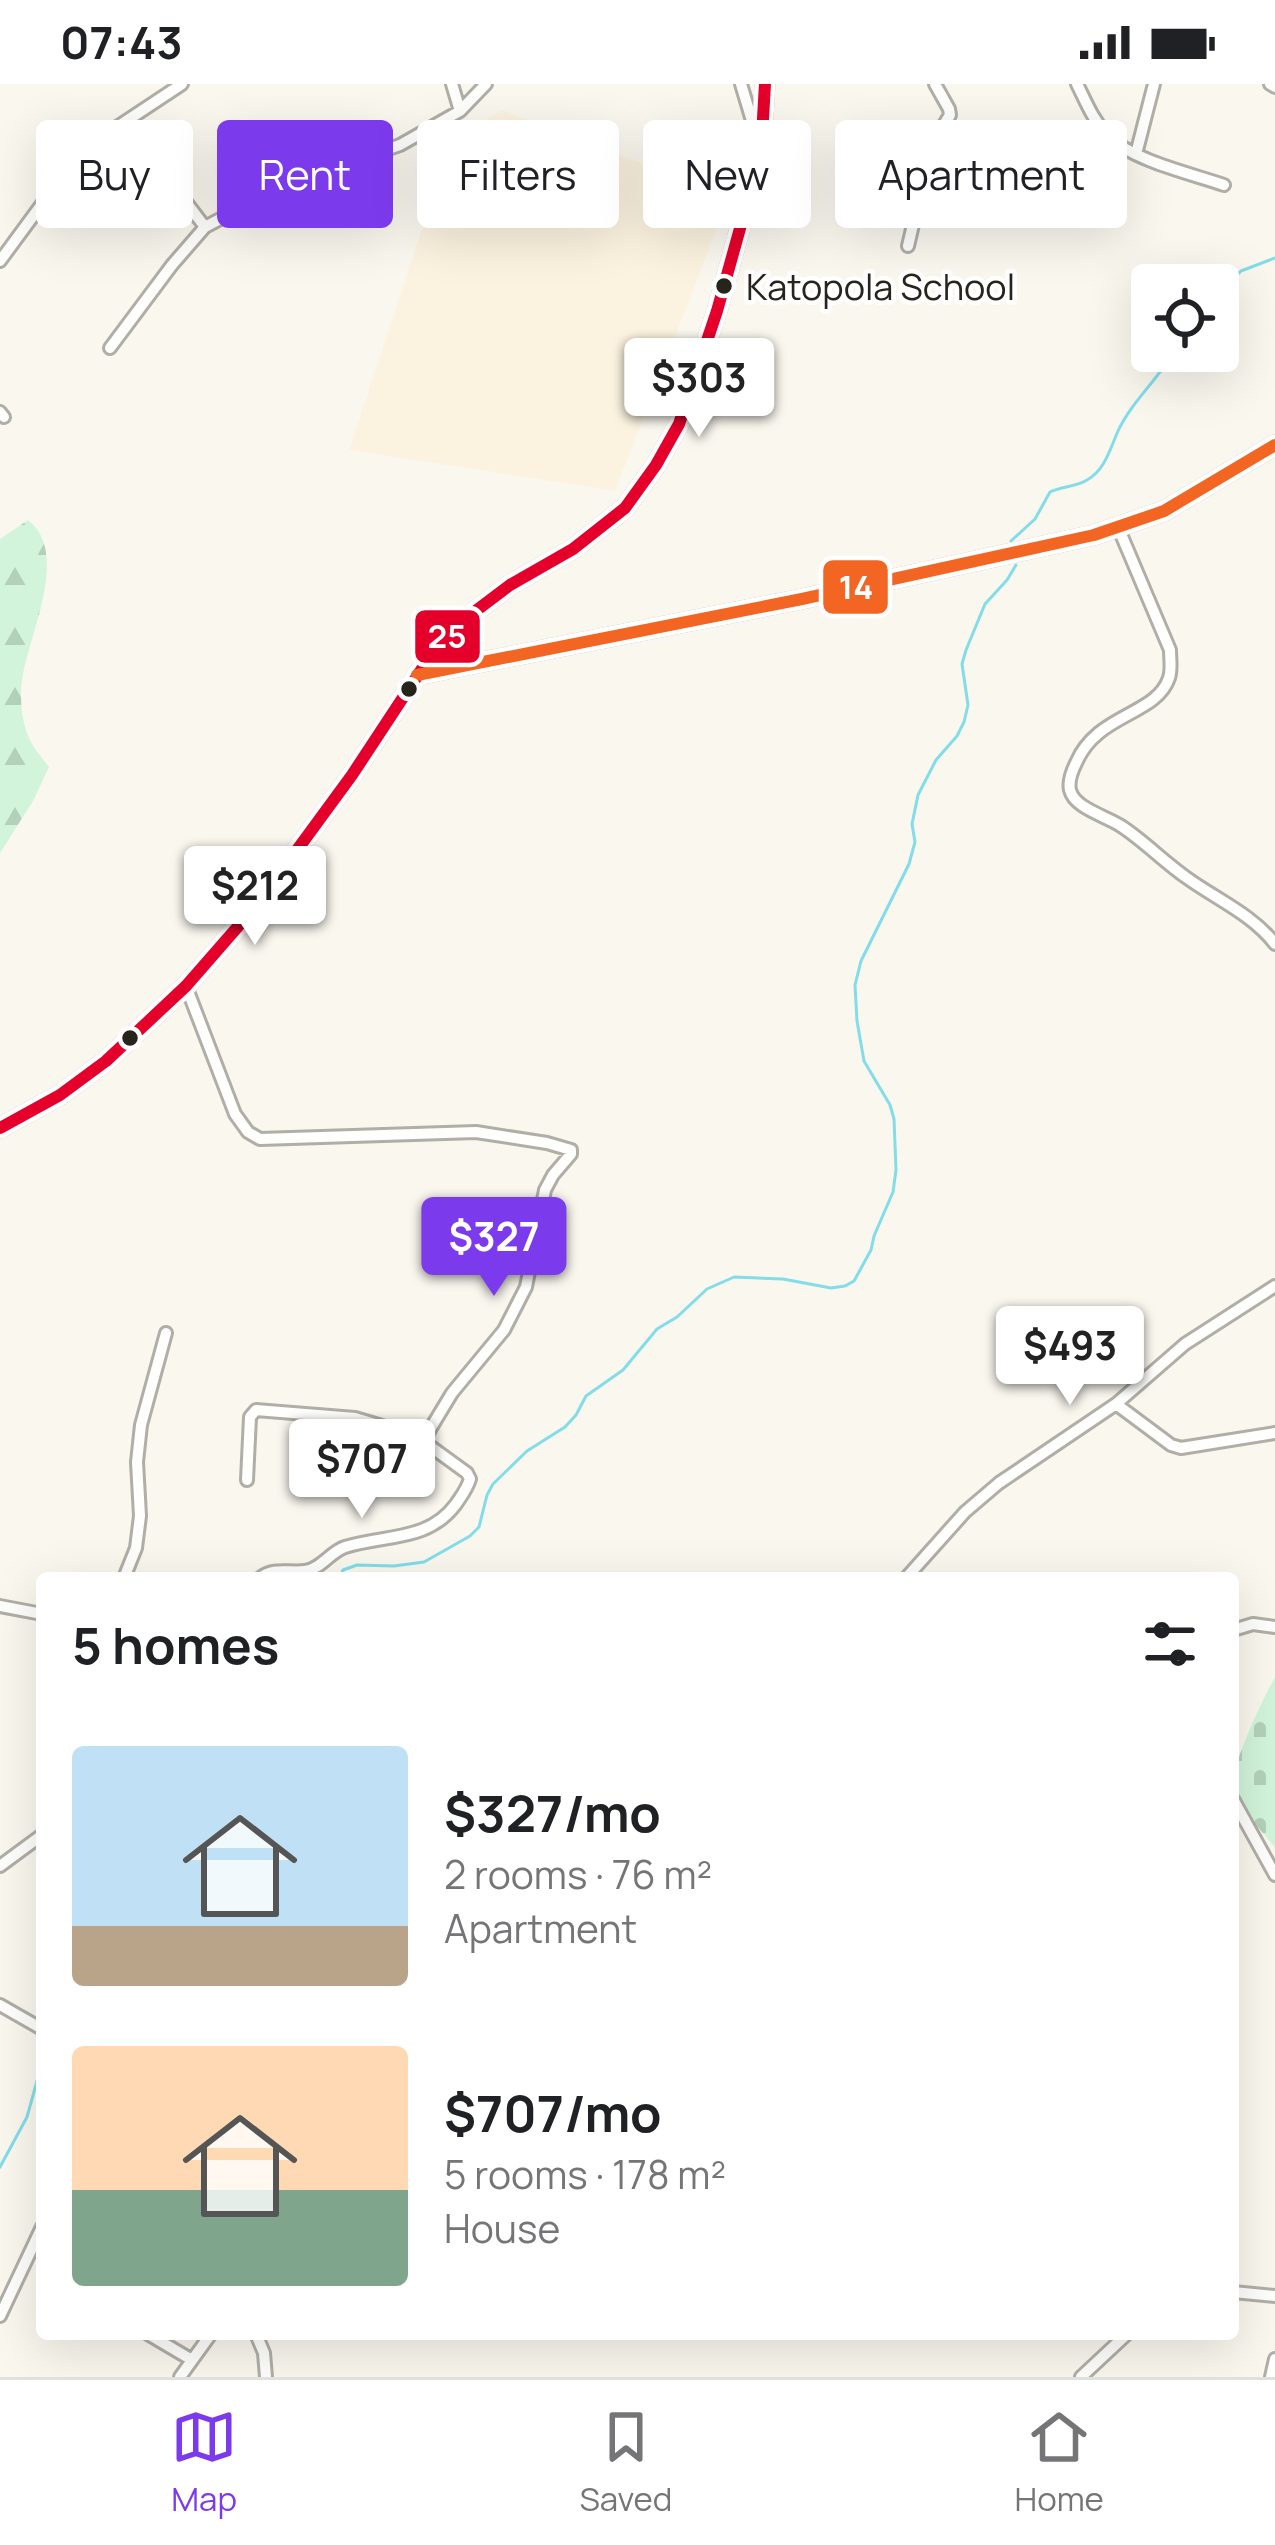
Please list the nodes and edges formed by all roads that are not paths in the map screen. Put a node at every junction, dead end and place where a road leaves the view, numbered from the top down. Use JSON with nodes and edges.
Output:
{"nodes":[{"id":1,"x":182,"y":84,"type":"edge"},
{"id":2,"x":452,"y":84,"type":"edge"},
{"id":3,"x":486,"y":84,"type":"edge"},
{"id":4,"x":741,"y":84,"type":"edge"},
{"id":5,"x":765,"y":84,"type":"edge"},
{"id":6,"x":935,"y":84,"type":"edge"},
{"id":7,"x":1078,"y":84,"type":"edge"},
{"id":8,"x":1154,"y":84,"type":"edge"},
{"id":9,"x":460,"y":111,"type":"junction"},
{"id":10,"x":130,"y":120,"type":"edge"},
{"id":11,"x":751,"y":120,"type":"edge"},
{"id":12,"x":763,"y":120,"type":"edge"},
{"id":13,"x":1136,"y":154,"type":"junction"},
{"id":14,"x":1224,"y":185,"type":"dead end"},
{"id":15,"x":193,"y":211,"type":"edge"},
{"id":16,"x":36,"y":212,"type":"edge"},
{"id":17,"x":205,"y":227,"type":"junction"},
{"id":18,"x":740,"y":228,"type":"edge"},
{"id":19,"x":908,"y":246,"type":"dead end"},
{"id":20,"x":0,"y":260,"type":"edge"},
{"id":21,"x":110,"y":348,"type":"dead end"},
{"id":22,"x":1275,"y":445,"type":"edge"},
{"id":23,"x":1118,"y":527,"type":"junction"},
{"id":24,"x":417,"y":675,"type":"junction"},
{"id":25,"x":1275,"y":944,"type":"edge"},
{"id":26,"x":186,"y":986,"type":"junction"},
{"id":27,"x":0,"y":1128,"type":"edge"},
{"id":28,"x":1275,"y":1286,"type":"edge"},
{"id":29,"x":166,"y":1333,"type":"dead end"},
{"id":30,"x":1116,"y":1404,"type":"junction"},
{"id":31,"x":1275,"y":1432,"type":"edge"},
{"id":32,"x":423,"y":1441,"type":"junction"},
{"id":33,"x":248,"y":1480,"type":"dead end"},
{"id":34,"x":126,"y":1572,"type":"edge"},
{"id":35,"x":267,"y":1572,"type":"edge"},
{"id":36,"x":911,"y":1572,"type":"edge"},
{"id":37,"x":0,"y":1606,"type":"edge"},
{"id":38,"x":36,"y":1613,"type":"edge"},
{"id":39,"x":1275,"y":1627,"type":"edge"},
{"id":40,"x":1239,"y":1628,"type":"edge"},
{"id":41,"x":1239,"y":1809,"type":"edge"},
{"id":42,"x":36,"y":1842,"type":"edge"},
{"id":43,"x":0,"y":1866,"type":"edge"},
{"id":44,"x":1275,"y":1875,"type":"edge"},
{"id":45,"x":0,"y":2005,"type":"edge"},
{"id":46,"x":36,"y":2025,"type":"edge"},
{"id":47,"x":36,"y":2240,"type":"edge"},
{"id":48,"x":26,"y":2261,"type":"junction"},
{"id":49,"x":36,"y":2267,"type":"edge"},
{"id":50,"x":1239,"y":2293,"type":"edge"},
{"id":51,"x":1275,"y":2296,"type":"edge"},
{"id":52,"x":0,"y":2316,"type":"edge"},
{"id":53,"x":158,"y":2340,"type":"edge"},
{"id":54,"x":207,"y":2340,"type":"edge"},
{"id":55,"x":259,"y":2340,"type":"edge"},
{"id":56,"x":1121,"y":2340,"type":"edge"},
{"id":57,"x":192,"y":2360,"type":"junction"},
{"id":58,"x":1275,"y":2360,"type":"edge"},
{"id":59,"x":180,"y":2377,"type":"edge"},
{"id":60,"x":266,"y":2377,"type":"edge"},
{"id":61,"x":1081,"y":2377,"type":"edge"},
{"id":62,"x":1270,"y":2377,"type":"edge"}],
"edges":[{"from":1,"to":10,"type":"street"},
{"from":2,"to":9,"type":"street"},
{"from":3,"to":9,"type":"street"},
{"from":4,"to":11,"type":"street"},
{"from":5,"to":12,"type":"street"},
{"from":6,"to":19,"type":"street"},
{"from":7,"to":13,"type":"street"},
{"from":8,"to":13,"type":"street"},
{"from":9,"to":17,"type":"street"},
{"from":13,"to":14,"type":"street"},
{"from":15,"to":17,"type":"street"},
{"from":16,"to":20,"type":"street"},
{"from":17,"to":21,"type":"street"},
{"from":18,"to":24,"type":"street"},
{"from":22,"to":23,"type":"street"},
{"from":23,"to":24,"type":"street"},
{"from":23,"to":25,"type":"street"},
{"from":24,"to":26,"type":"street"},
{"from":26,"to":27,"type":"street"},
{"from":26,"to":32,"type":"street"},
{"from":28,"to":30,"type":"street"},
{"from":29,"to":34,"type":"street"},
{"from":30,"to":31,"type":"street"},
{"from":30,"to":36,"type":"street"},
{"from":32,"to":33,"type":"street"},
{"from":32,"to":35,"type":"street"},
{"from":37,"to":38,"type":"street"},
{"from":39,"to":40,"type":"street"},
{"from":41,"to":44,"type":"street"},
{"from":42,"to":43,"type":"street"},
{"from":45,"to":46,"type":"street"},
{"from":47,"to":48,"type":"street"},
{"from":48,"to":49,"type":"street"},
{"from":48,"to":52,"type":"street"},
{"from":50,"to":51,"type":"street"},
{"from":53,"to":57,"type":"street"},
{"from":54,"to":57,"type":"street"},
{"from":55,"to":60,"type":"street"},
{"from":56,"to":61,"type":"street"},
{"from":57,"to":59,"type":"street"},
{"from":58,"to":62,"type":"street"}]}
